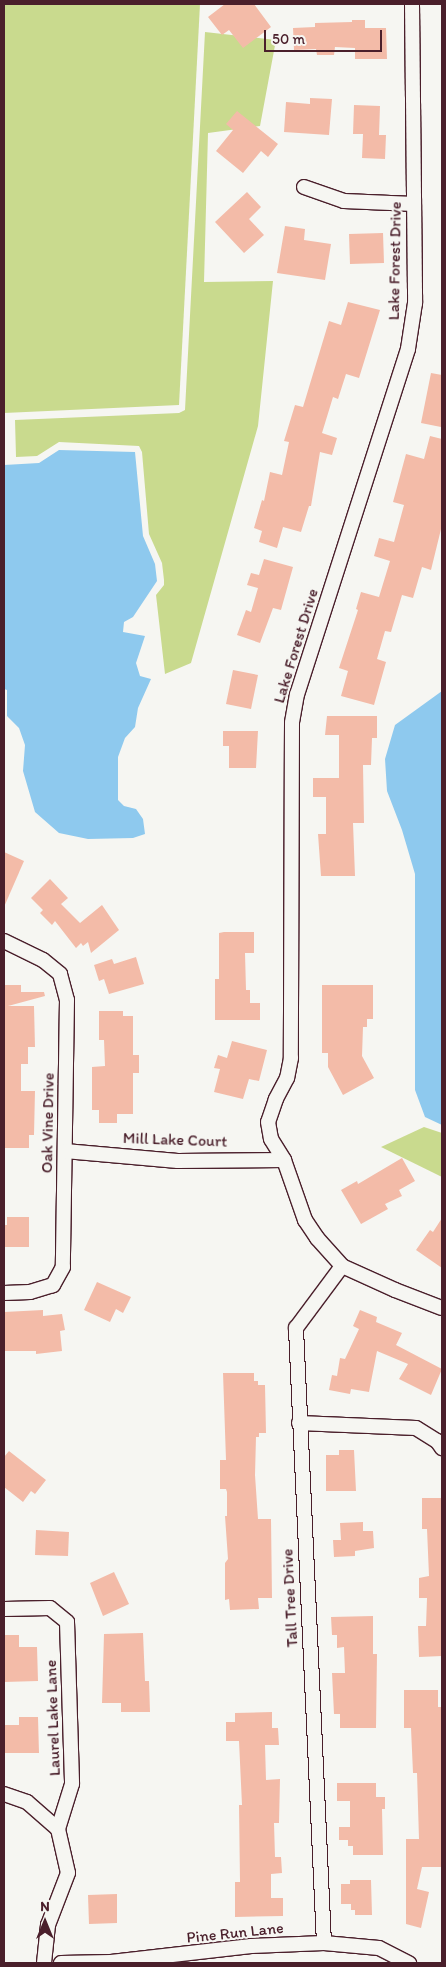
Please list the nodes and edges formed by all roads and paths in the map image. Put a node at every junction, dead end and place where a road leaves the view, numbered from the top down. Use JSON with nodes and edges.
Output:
{"nodes":[{"id":1,"x":412,"y":4,"type":"edge"},
{"id":2,"x":304,"y":187,"type":"dead end"},
{"id":3,"x":414,"y":204,"type":"junction"},
{"id":4,"x":4,"y":941,"type":"edge"},
{"id":5,"x":65,"y":1151,"type":"junction"},
{"id":6,"x":284,"y":1160,"type":"junction"},
{"id":7,"x":342,"y":1266,"type":"junction"},
{"id":8,"x":4,"y":1293,"type":"edge"},
{"id":9,"x":442,"y":1308,"type":"edge"},
{"id":10,"x":299,"y":1423,"type":"junction"},
{"id":11,"x":442,"y":1448,"type":"edge"},
{"id":12,"x":4,"y":1609,"type":"edge"},
{"id":13,"x":4,"y":1794,"type":"edge"},
{"id":14,"x":58,"y":1829,"type":"junction"},
{"id":15,"x":324,"y":1943,"type":"junction"},
{"id":16,"x":44,"y":1963,"type":"edge"},
{"id":17,"x":61,"y":1963,"type":"edge"},
{"id":18,"x":409,"y":1963,"type":"edge"}],
"edges":[{"from":1,"to":3,"type":"street","name":"Lake Forest Drive"},
{"from":2,"to":3,"type":"street"},
{"from":3,"to":6,"type":"street","name":"Lake Forest Drive"},
{"from":4,"to":5,"type":"street","name":"Oak Vine Drive"},
{"from":5,"to":6,"type":"street","name":"Mill Lake Court"},
{"from":5,"to":8,"type":"street","name":"Oak Vine Drive"},
{"from":6,"to":7,"type":"street","name":"Lake Forest Drive"},
{"from":7,"to":9,"type":"street","name":"Lake Forest Drive"},
{"from":7,"to":10,"type":"street","name":"Tall Tree Drive"},
{"from":10,"to":11,"type":"street"},
{"from":10,"to":15,"type":"street","name":"Tall Tree Drive"},
{"from":12,"to":14,"type":"street","name":"Laurel Lake Lane"},
{"from":13,"to":14,"type":"street"},
{"from":14,"to":16,"type":"street"},
{"from":15,"to":17,"type":"street","name":"Pine Run Lane"},
{"from":15,"to":18,"type":"street","name":"Pine Run Lane"}]}
